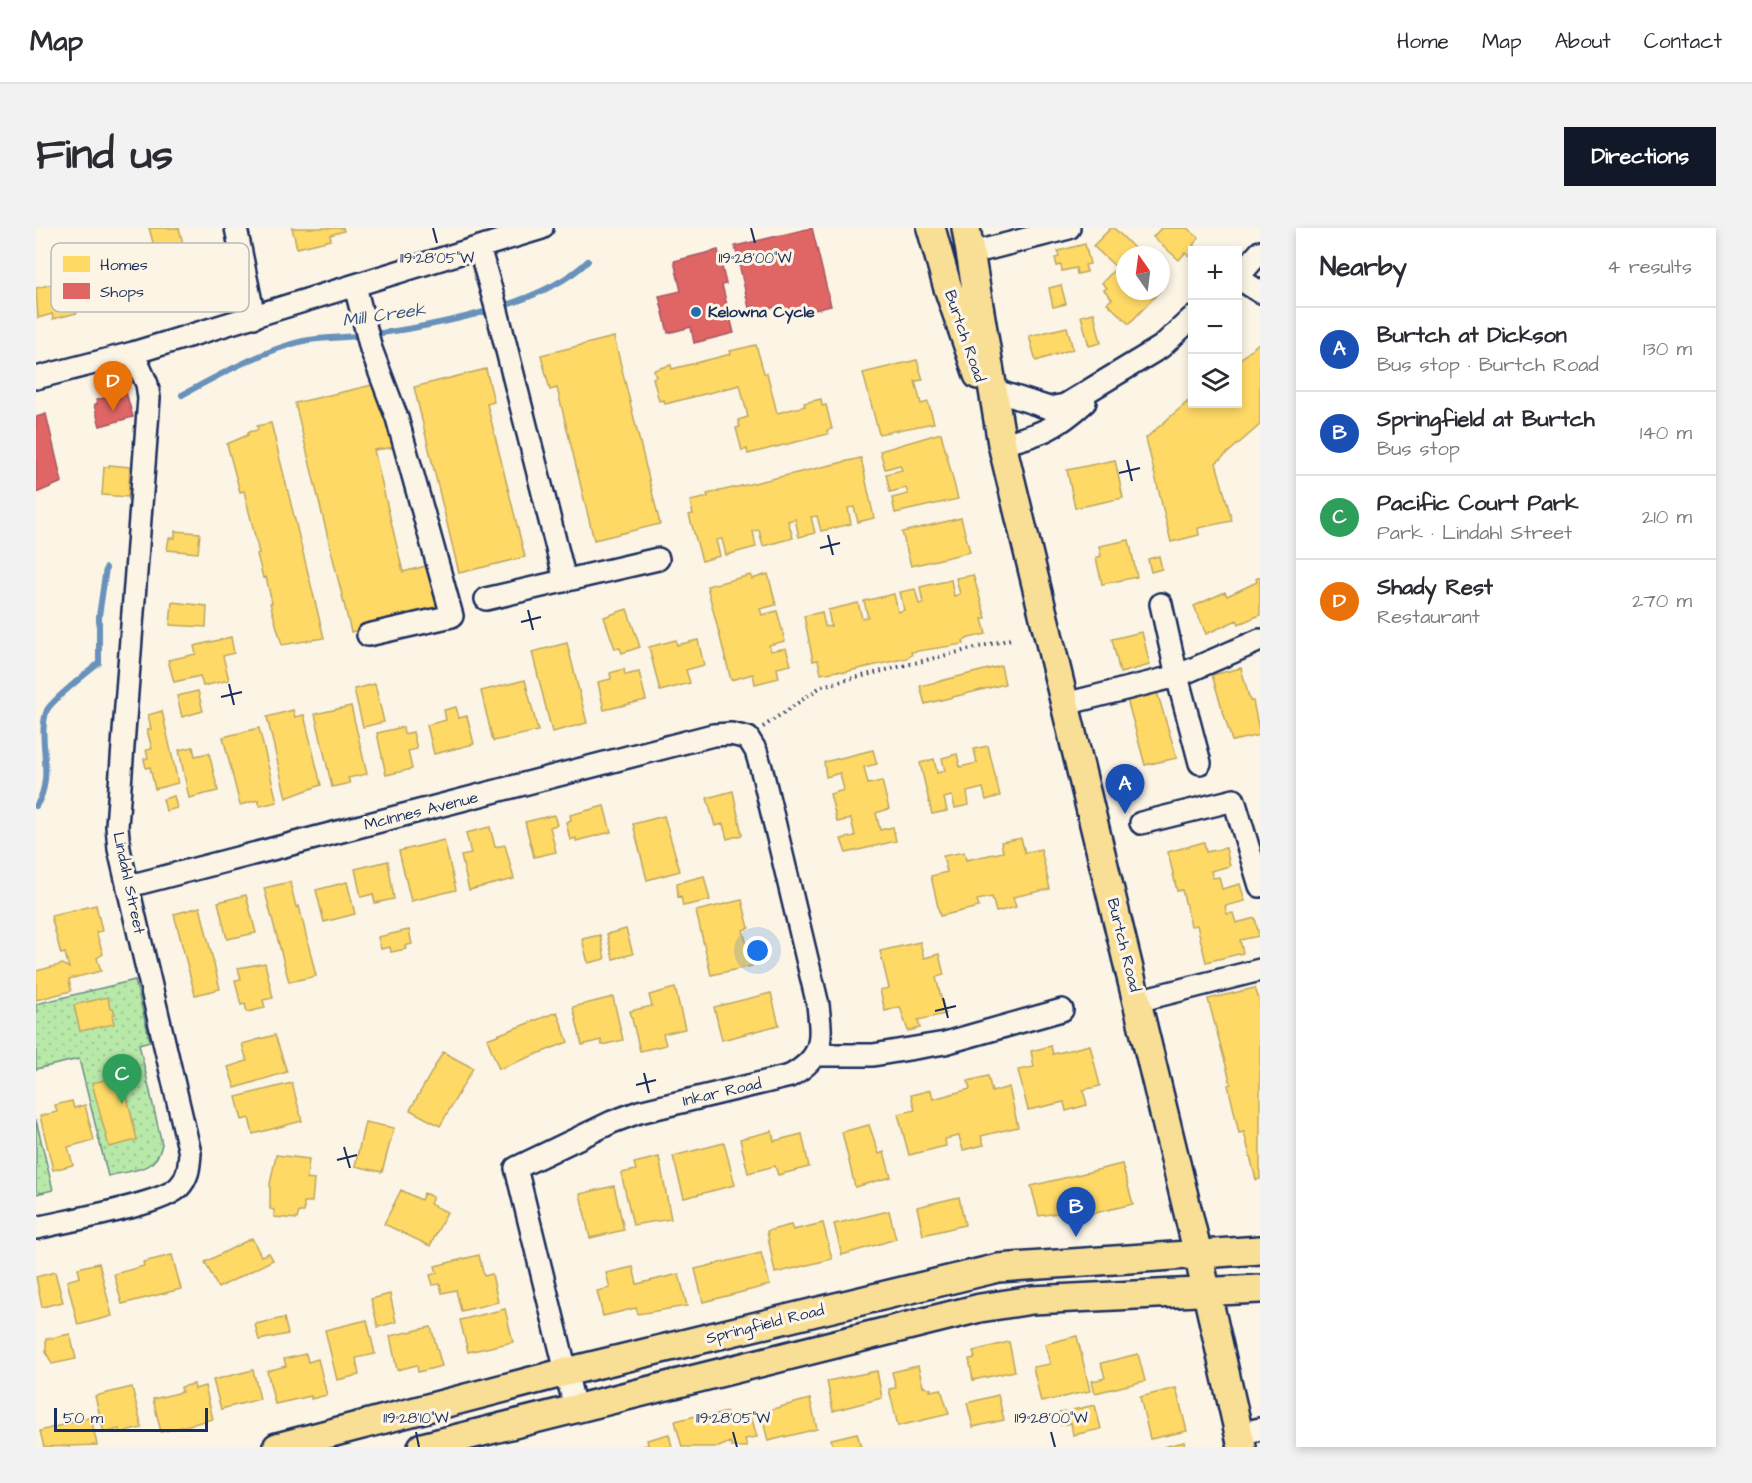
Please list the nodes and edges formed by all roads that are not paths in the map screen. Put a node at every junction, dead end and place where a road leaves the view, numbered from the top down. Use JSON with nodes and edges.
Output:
{"nodes":[{"id":1,"x":236,"y":228,"type":"edge"},
{"id":2,"x":542,"y":228,"type":"edge"},
{"id":3,"x":931,"y":228,"type":"edge"},
{"id":4,"x":1069,"y":228,"type":"edge"},
{"id":5,"x":1013,"y":235,"type":"edge"},
{"id":6,"x":969,"y":240,"type":"edge"},
{"id":7,"x":239,"y":243,"type":"edge"},
{"id":8,"x":479,"y":247,"type":"junction"},
{"id":9,"x":1260,"y":252,"type":"edge"},
{"id":10,"x":1242,"y":272,"type":"edge"},
{"id":11,"x":1242,"y":280,"type":"edge"},
{"id":12,"x":355,"y":285,"type":"junction"},
{"id":13,"x":249,"y":292,"type":"edge"},
{"id":14,"x":1260,"y":292,"type":"edge"},
{"id":15,"x":254,"y":317,"type":"junction"},
{"id":16,"x":1188,"y":322,"type":"edge"},
{"id":17,"x":133,"y":353,"type":"junction"},
{"id":18,"x":36,"y":378,"type":"edge"},
{"id":19,"x":1113,"y":378,"type":"junction"},
{"id":20,"x":993,"y":390,"type":"junction"},
{"id":21,"x":1002,"y":444,"type":"junction"},
{"id":22,"x":658,"y":558,"type":"dead end"},
{"id":23,"x":565,"y":580,"type":"junction"},
{"id":24,"x":486,"y":599,"type":"dead end"},
{"id":25,"x":1161,"y":604,"type":"dead end"},
{"id":26,"x":369,"y":635,"type":"dead end"},
{"id":27,"x":1260,"y":640,"type":"edge"},
{"id":28,"x":1177,"y":676,"type":"junction"},
{"id":29,"x":1065,"y":704,"type":"junction"},
{"id":30,"x":1200,"y":763,"type":"dead end"},
{"id":31,"x":1141,"y":823,"type":"dead end"},
{"id":32,"x":129,"y":886,"type":"junction"},
{"id":33,"x":1260,"y":886,"type":"edge"},
{"id":34,"x":1260,"y":970,"type":"edge"},
{"id":35,"x":1137,"y":1001,"type":"junction"},
{"id":36,"x":1062,"y":1010,"type":"dead end"},
{"id":37,"x":817,"y":1055,"type":"junction"},
{"id":38,"x":36,"y":1228,"type":"edge"},
{"id":39,"x":1260,"y":1250,"type":"edge"},
{"id":40,"x":1198,"y":1254,"type":"junction"},
{"id":41,"x":1260,"y":1289,"type":"edge"},
{"id":42,"x":1206,"y":1293,"type":"junction"},
{"id":43,"x":566,"y":1372,"type":"junction"},
{"id":44,"x":575,"y":1408,"type":"junction"},
{"id":45,"x":1247,"y":1436,"type":"edge"},
{"id":46,"x":277,"y":1447,"type":"edge"},
{"id":47,"x":422,"y":1447,"type":"edge"}],
"edges":[{"from":1,"to":7,"type":"street"},
{"from":2,"to":8,"type":"street"},
{"from":3,"to":21,"type":"main road","name":"Burtch Road"},
{"from":4,"to":5,"type":"street"},
{"from":5,"to":6,"type":"street"},
{"from":6,"to":20,"type":"main road","name":"Burtch Road"},
{"from":8,"to":12,"type":"street"},
{"from":8,"to":23,"type":"street"},
{"from":9,"to":10,"type":"street"},
{"from":11,"to":14,"type":"street"},
{"from":12,"to":15,"type":"street"},
{"from":12,"to":26,"type":"street"},
{"from":13,"to":15,"type":"street"},
{"from":15,"to":17,"type":"street"},
{"from":16,"to":19,"type":"street"},
{"from":17,"to":18,"type":"street"},
{"from":17,"to":32,"type":"street","name":"Lindahl Street"},
{"from":19,"to":20,"type":"street"},
{"from":19,"to":21,"type":"street"},
{"from":20,"to":21,"type":"main road","name":"Burtch Road"},
{"from":21,"to":29,"type":"main road","name":"Burtch Road"},
{"from":22,"to":23,"type":"street"},
{"from":23,"to":24,"type":"street"},
{"from":25,"to":28,"type":"street"},
{"from":27,"to":28,"type":"street"},
{"from":28,"to":29,"type":"street"},
{"from":28,"to":30,"type":"street"},
{"from":29,"to":35,"type":"main road","name":"Burtch Road"},
{"from":31,"to":33,"type":"street"},
{"from":32,"to":37,"type":"street","name":"McInnes Avenue"},
{"from":32,"to":38,"type":"street","name":"Lindahl Street"},
{"from":34,"to":35,"type":"street"},
{"from":35,"to":40,"type":"main road","name":"Burtch Road"},
{"from":36,"to":37,"type":"street"},
{"from":37,"to":43,"type":"street","name":"Inkar Road"},
{"from":39,"to":40,"type":"main road","name":"Springfield Road"},
{"from":40,"to":42,"type":"main road","name":"Burtch Road"},
{"from":40,"to":43,"type":"main road","name":"Springfield Road"},
{"from":41,"to":42,"type":"main road"},
{"from":42,"to":44,"type":"main road"},
{"from":42,"to":45,"type":"main road","name":"Burtch Road"},
{"from":43,"to":44,"type":"street","name":"Inkar Road"},
{"from":43,"to":46,"type":"main road","name":"Springfield Road"},
{"from":44,"to":47,"type":"main road"}]}
